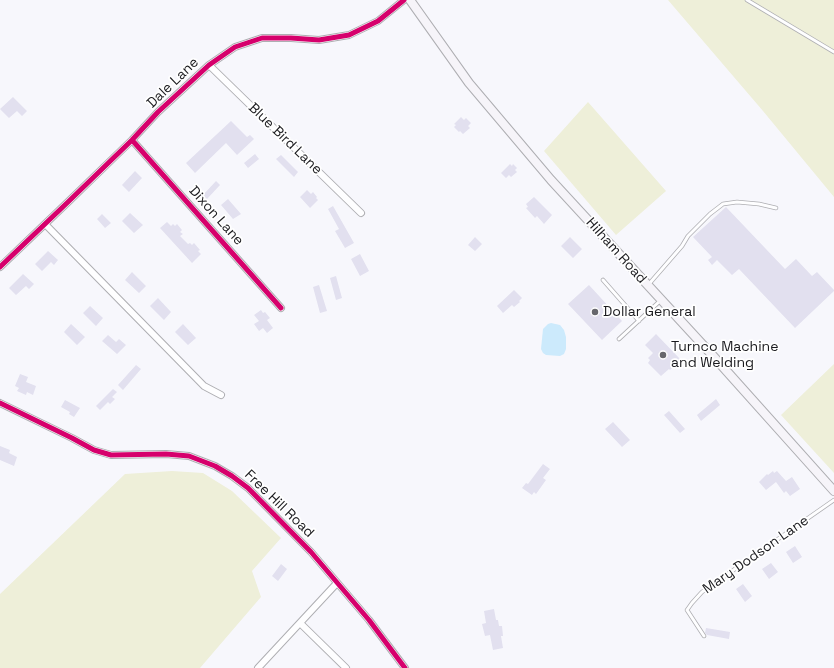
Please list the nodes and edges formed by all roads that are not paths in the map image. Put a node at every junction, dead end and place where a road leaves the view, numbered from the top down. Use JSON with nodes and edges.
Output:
{"nodes":[{"id":1,"x":404,"y":0,"type":"edge"},
{"id":2,"x":410,"y":0,"type":"edge"},
{"id":3,"x":747,"y":0,"type":"edge"},
{"id":4,"x":834,"y":52,"type":"edge"},
{"id":5,"x":209,"y":65,"type":"junction"},
{"id":6,"x":132,"y":140,"type":"junction"},
{"id":7,"x":776,"y":208,"type":"dead end"},
{"id":8,"x":361,"y":213,"type":"dead end"},
{"id":9,"x":45,"y":224,"type":"junction"},
{"id":10,"x":0,"y":267,"type":"edge"},
{"id":11,"x":603,"y":280,"type":"dead end"},
{"id":12,"x":648,"y":285,"type":"junction"},
{"id":13,"x":662,"y":300,"type":"junction"},
{"id":14,"x":281,"y":308,"type":"dead end"},
{"id":15,"x":639,"y":321,"type":"junction"},
{"id":16,"x":619,"y":339,"type":"dead end"},
{"id":17,"x":221,"y":395,"type":"dead end"},
{"id":18,"x":0,"y":403,"type":"edge"},
{"id":19,"x":834,"y":491,"type":"edge"},
{"id":20,"x":834,"y":500,"type":"edge"},
{"id":21,"x":337,"y":583,"type":"junction"},
{"id":22,"x":300,"y":623,"type":"junction"},
{"id":23,"x":704,"y":636,"type":"dead end"},
{"id":24,"x":258,"y":668,"type":"edge"},
{"id":25,"x":346,"y":668,"type":"edge"},
{"id":26,"x":405,"y":668,"type":"edge"}],
"edges":[{"from":1,"to":5,"type":"street","name":"Dale Lane"},
{"from":2,"to":12,"type":"main road","name":"Hilham Road"},
{"from":3,"to":4,"type":"lane"},
{"from":5,"to":6,"type":"street","name":"Dale Lane"},
{"from":5,"to":8,"type":"street","name":"Blue Bird Lane"},
{"from":6,"to":9,"type":"street","name":"Dale Lane"},
{"from":6,"to":14,"type":"street","name":"Dixon Lane"},
{"from":7,"to":12,"type":"lane"},
{"from":9,"to":10,"type":"street","name":"Dale Lane"},
{"from":9,"to":17,"type":"street"},
{"from":11,"to":15,"type":"lane"},
{"from":12,"to":13,"type":"main road","name":"Hilham Road"},
{"from":13,"to":15,"type":"lane"},
{"from":13,"to":19,"type":"main road","name":"Hilham Road"},
{"from":15,"to":16,"type":"lane"},
{"from":18,"to":21,"type":"street","name":"Free Hill Road"},
{"from":20,"to":23,"type":"lane","name":"Mary Dodson Lane"},
{"from":21,"to":22,"type":"street"},
{"from":21,"to":26,"type":"street","name":"Free Hill Road"},
{"from":22,"to":24,"type":"street"},
{"from":22,"to":25,"type":"street"}]}
